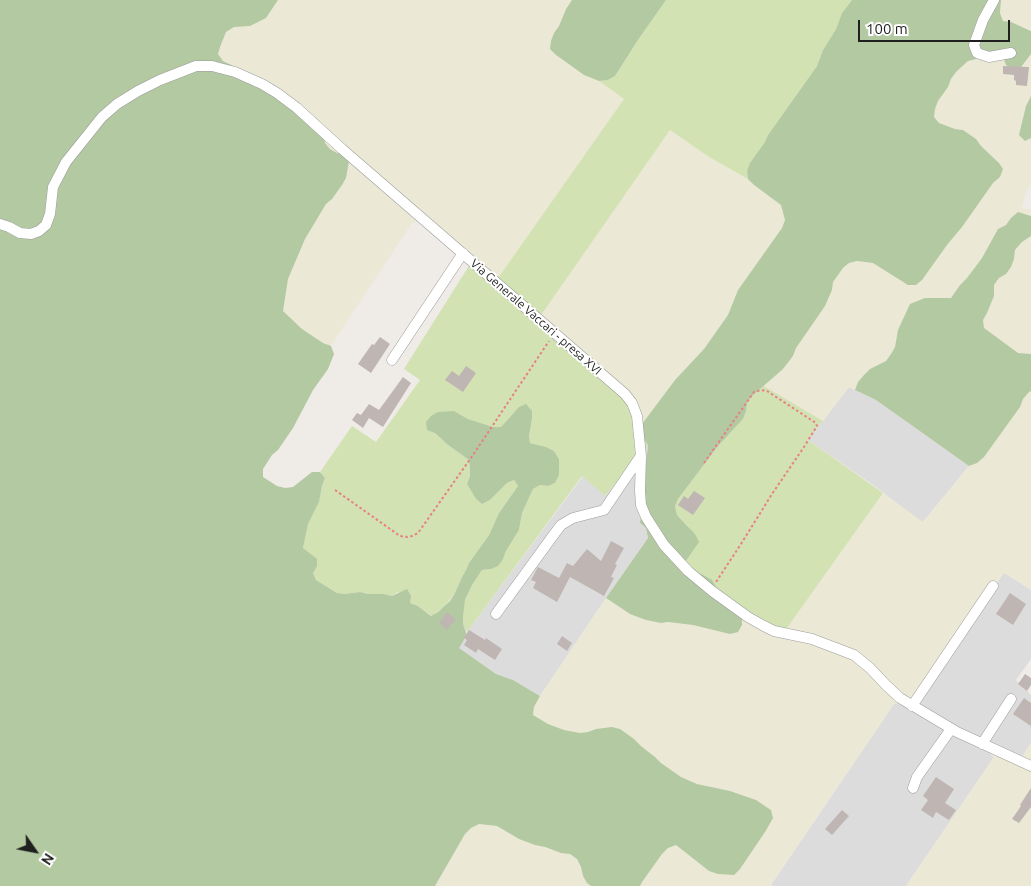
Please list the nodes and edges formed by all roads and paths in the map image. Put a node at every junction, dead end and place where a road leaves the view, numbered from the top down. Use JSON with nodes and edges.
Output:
{"nodes":[{"id":1,"x":994,"y":0,"type":"edge"},
{"id":2,"x":1011,"y":53,"type":"dead end"},
{"id":3,"x":0,"y":224,"type":"edge"},
{"id":4,"x":463,"y":253,"type":"junction"},
{"id":5,"x":555,"y":333,"type":"junction"},
{"id":6,"x":392,"y":360,"type":"dead end"},
{"id":7,"x":641,"y":456,"type":"junction"},
{"id":8,"x":704,"y":464,"type":"dead end"},
{"id":9,"x":335,"y":490,"type":"dead end"},
{"id":10,"x":993,"y":586,"type":"dead end"},
{"id":11,"x":710,"y":590,"type":"junction"},
{"id":12,"x":496,"y":614,"type":"dead end"},
{"id":13,"x":1011,"y":699,"type":"dead end"},
{"id":14,"x":912,"y":706,"type":"junction"},
{"id":15,"x":952,"y":729,"type":"junction"},
{"id":16,"x":982,"y":744,"type":"junction"},
{"id":17,"x":1031,"y":766,"type":"edge"},
{"id":18,"x":913,"y":788,"type":"dead end"}],
"edges":[{"from":1,"to":2,"type":"street"},
{"from":3,"to":4,"type":"street","name":"Via Generale Vaccari - presa XVI"},
{"from":4,"to":5,"type":"street","name":"Via Generale Vaccari - presa XVI"},
{"from":4,"to":6,"type":"street"},
{"from":5,"to":7,"type":"street","name":"Via Generale Vaccari - presa XVI"},
{"from":5,"to":9,"type":"path"},
{"from":7,"to":11,"type":"street","name":"Via Generale Vaccari - presa XVI"},
{"from":7,"to":12,"type":"street"},
{"from":8,"to":11,"type":"path"},
{"from":10,"to":14,"type":"street"},
{"from":11,"to":14,"type":"street","name":"Via Generale Vaccari - presa XVI"},
{"from":13,"to":16,"type":"street"},
{"from":14,"to":15,"type":"street","name":"Via Generale Vaccari - presa XVI"},
{"from":15,"to":16,"type":"street","name":"Via Generale Vaccari - presa XVI"},
{"from":15,"to":18,"type":"street"},
{"from":16,"to":17,"type":"street","name":"Via Generale Vaccari - presa XVI"}]}
